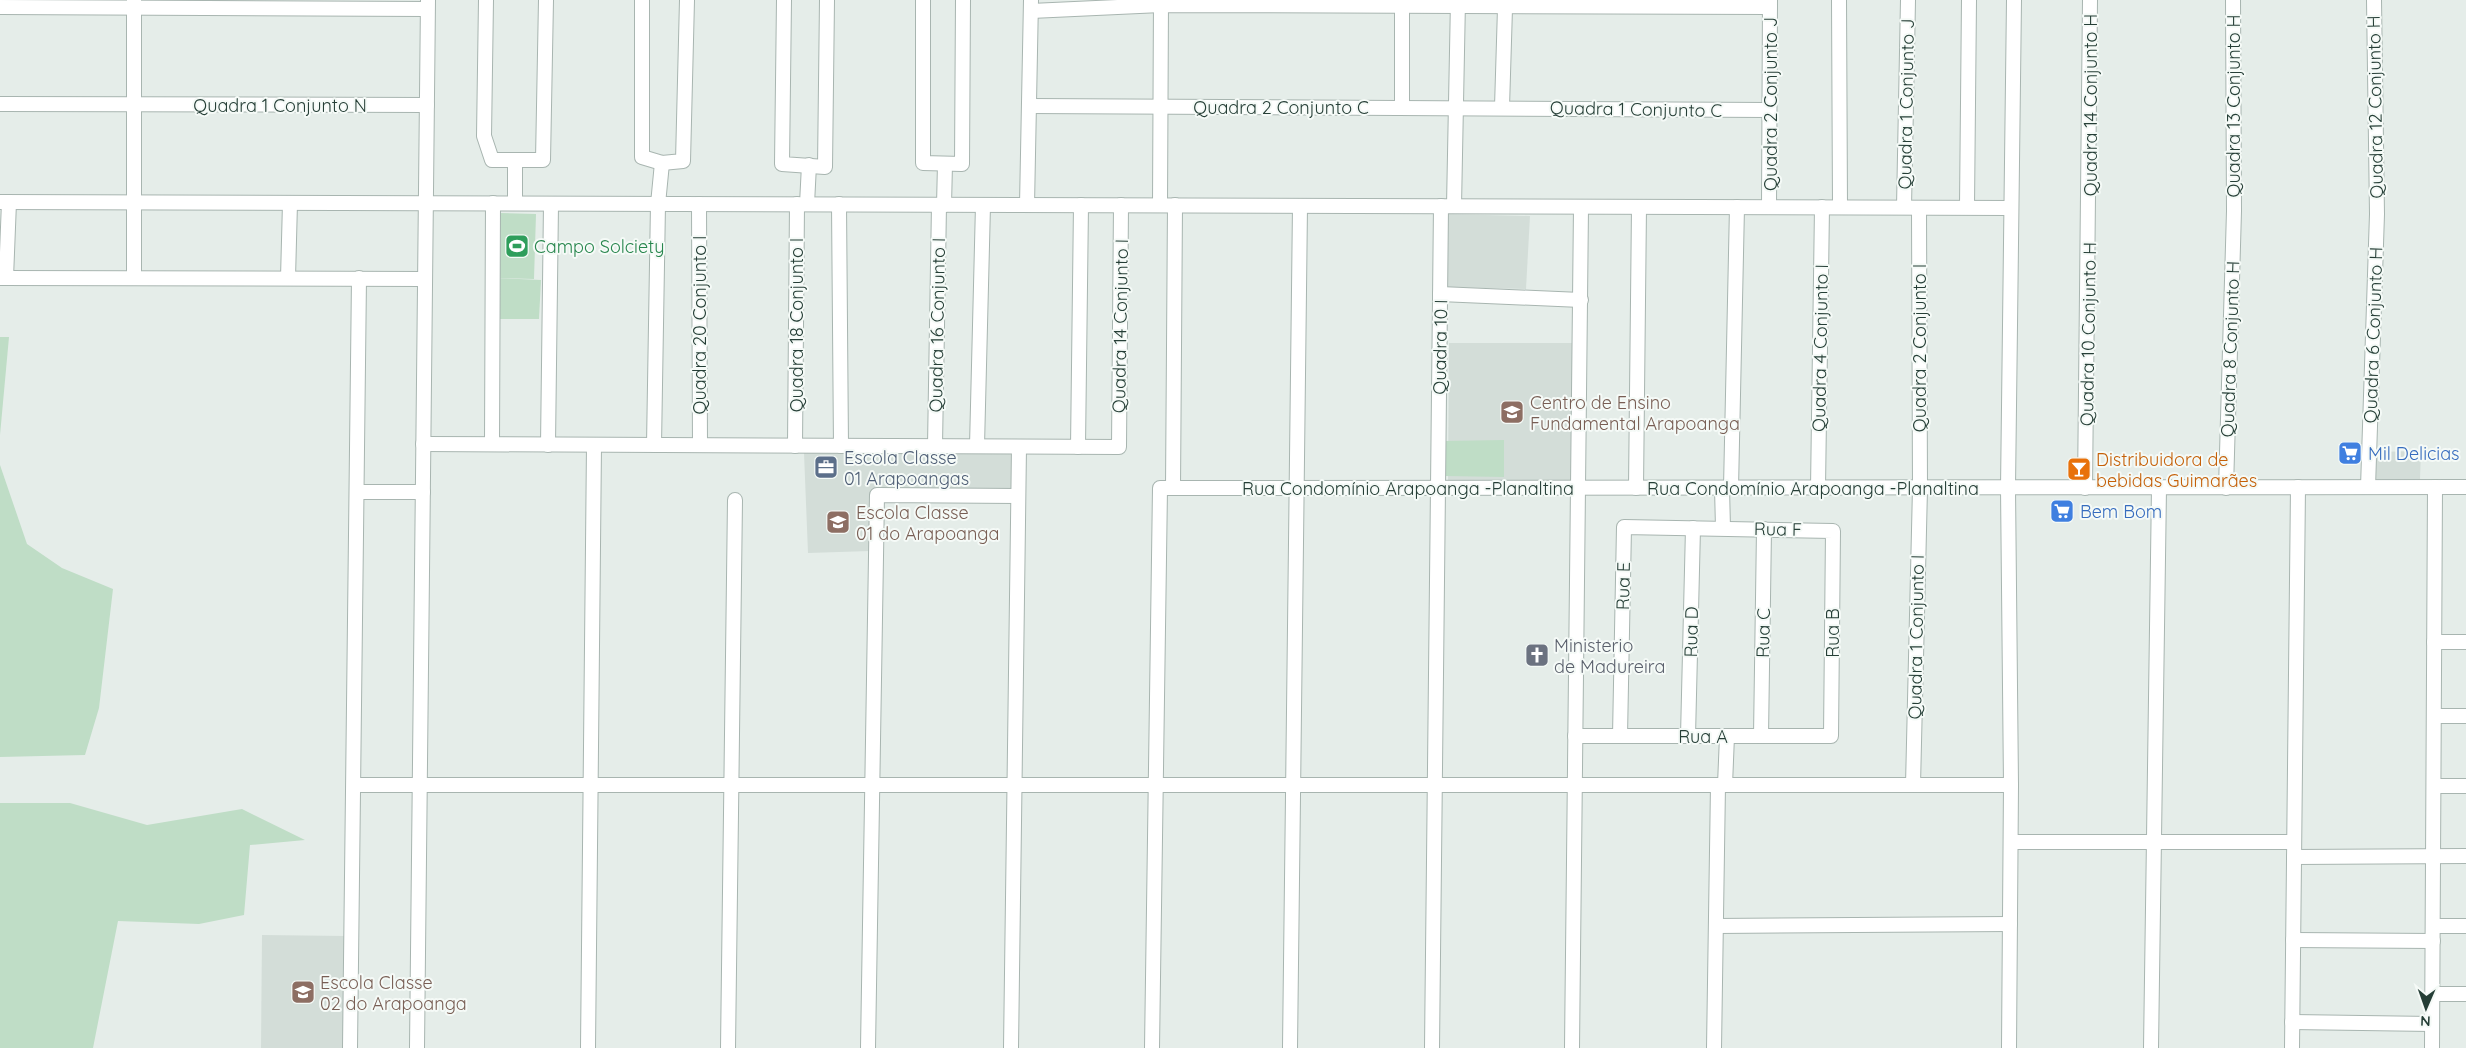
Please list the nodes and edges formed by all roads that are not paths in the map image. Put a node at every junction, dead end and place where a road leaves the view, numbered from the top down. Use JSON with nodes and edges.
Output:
{"nodes":[{"id":1,"x":486,"y":0,"type":"edge"},
{"id":2,"x":546,"y":0,"type":"edge"},
{"id":3,"x":642,"y":0,"type":"edge"},
{"id":4,"x":687,"y":0,"type":"edge"},
{"id":5,"x":784,"y":0,"type":"edge"},
{"id":6,"x":828,"y":0,"type":"edge"},
{"id":7,"x":923,"y":0,"type":"edge"},
{"id":8,"x":963,"y":0,"type":"edge"},
{"id":9,"x":1839,"y":0,"type":"edge"},
{"id":10,"x":1908,"y":0,"type":"edge"},
{"id":11,"x":1969,"y":0,"type":"edge"},
{"id":12,"x":2014,"y":0,"type":"edge"},
{"id":13,"x":2090,"y":0,"type":"edge"},
{"id":14,"x":2232,"y":0,"type":"edge"},
{"id":15,"x":2374,"y":0,"type":"edge"},
{"id":16,"x":1161,"y":3,"type":"edge"},
{"id":17,"x":134,"y":4,"type":"edge"},
{"id":18,"x":1458,"y":4,"type":"edge"},
{"id":19,"x":1770,"y":4,"type":"edge"},
{"id":20,"x":428,"y":5,"type":"edge"},
{"id":21,"x":1031,"y":5,"type":"edge"},
{"id":22,"x":0,"y":7,"type":"edge"},
{"id":23,"x":1402,"y":7,"type":"junction"},
{"id":24,"x":1504,"y":8,"type":"junction"},
{"id":25,"x":3,"y":104,"type":"edge"},
{"id":26,"x":134,"y":104,"type":"junction"},
{"id":27,"x":426,"y":105,"type":"junction"},
{"id":28,"x":1029,"y":106,"type":"junction"},
{"id":29,"x":1160,"y":106,"type":"junction"},
{"id":30,"x":1402,"y":107,"type":"junction"},
{"id":31,"x":1456,"y":107,"type":"junction"},
{"id":32,"x":1502,"y":107,"type":"junction"},
{"id":33,"x":1769,"y":110,"type":"junction"},
{"id":34,"x":515,"y":160,"type":"junction"},
{"id":35,"x":662,"y":164,"type":"junction"},
{"id":36,"x":944,"y":164,"type":"junction"},
{"id":37,"x":809,"y":165,"type":"junction"},
{"id":38,"x":5,"y":202,"type":"edge"},
{"id":39,"x":134,"y":202,"type":"junction"},
{"id":40,"x":290,"y":203,"type":"junction"},
{"id":41,"x":426,"y":203,"type":"junction"},
{"id":42,"x":493,"y":203,"type":"junction"},
{"id":43,"x":515,"y":203,"type":"junction"},
{"id":44,"x":551,"y":204,"type":"junction"},
{"id":45,"x":658,"y":204,"type":"junction"},
{"id":46,"x":699,"y":204,"type":"junction"},
{"id":47,"x":802,"y":204,"type":"junction"},
{"id":48,"x":839,"y":204,"type":"junction"},
{"id":49,"x":942,"y":205,"type":"junction"},
{"id":50,"x":983,"y":205,"type":"junction"},
{"id":51,"x":1027,"y":205,"type":"junction"},
{"id":52,"x":1081,"y":205,"type":"junction"},
{"id":53,"x":1121,"y":205,"type":"junction"},
{"id":54,"x":1160,"y":205,"type":"junction"},
{"id":55,"x":1175,"y":205,"type":"junction"},
{"id":56,"x":1300,"y":206,"type":"junction"},
{"id":57,"x":1447,"y":206,"type":"junction"},
{"id":58,"x":1840,"y":206,"type":"junction"},
{"id":59,"x":1967,"y":206,"type":"junction"},
{"id":60,"x":1581,"y":207,"type":"junction"},
{"id":61,"x":1639,"y":207,"type":"junction"},
{"id":62,"x":1737,"y":207,"type":"junction"},
{"id":63,"x":1769,"y":207,"type":"junction"},
{"id":64,"x":1822,"y":207,"type":"junction"},
{"id":65,"x":1904,"y":207,"type":"junction"},
{"id":66,"x":1919,"y":208,"type":"junction"},
{"id":67,"x":2011,"y":208,"type":"junction"},
{"id":68,"x":2089,"y":211,"type":"joint"},
{"id":69,"x":2234,"y":211,"type":"joint"},
{"id":70,"x":2377,"y":214,"type":"joint"},
{"id":71,"x":3,"y":278,"type":"edge"},
{"id":72,"x":134,"y":278,"type":"junction"},
{"id":73,"x":288,"y":278,"type":"junction"},
{"id":74,"x":359,"y":278,"type":"junction"},
{"id":75,"x":425,"y":279,"type":"junction"},
{"id":76,"x":1440,"y":294,"type":"junction"},
{"id":77,"x":1581,"y":300,"type":"junction"},
{"id":78,"x":423,"y":444,"type":"junction"},
{"id":79,"x":492,"y":444,"type":"junction"},
{"id":80,"x":548,"y":444,"type":"junction"},
{"id":81,"x":594,"y":445,"type":"junction"},
{"id":82,"x":654,"y":445,"type":"junction"},
{"id":83,"x":700,"y":445,"type":"junction"},
{"id":84,"x":796,"y":446,"type":"junction"},
{"id":85,"x":841,"y":446,"type":"junction"},
{"id":86,"x":935,"y":446,"type":"junction"},
{"id":87,"x":977,"y":446,"type":"junction"},
{"id":88,"x":1019,"y":447,"type":"junction"},
{"id":89,"x":1078,"y":447,"type":"junction"},
{"id":90,"x":2298,"y":487,"type":"junction"},
{"id":91,"x":2368,"y":487,"type":"junction"},
{"id":92,"x":2435,"y":487,"type":"junction"},
{"id":93,"x":2466,"y":487,"type":"edge"},
{"id":94,"x":1167,"y":488,"type":"junction"},
{"id":95,"x":1297,"y":488,"type":"junction"},
{"id":96,"x":1438,"y":488,"type":"junction"},
{"id":97,"x":1578,"y":488,"type":"junction"},
{"id":98,"x":1636,"y":488,"type":"junction"},
{"id":99,"x":1727,"y":488,"type":"junction"},
{"id":100,"x":1818,"y":488,"type":"junction"},
{"id":101,"x":1920,"y":488,"type":"junction"},
{"id":102,"x":2008,"y":488,"type":"junction"},
{"id":103,"x":2086,"y":488,"type":"junction"},
{"id":104,"x":2159,"y":488,"type":"junction"},
{"id":105,"x":2226,"y":488,"type":"junction"},
{"id":106,"x":357,"y":492,"type":"junction"},
{"id":107,"x":422,"y":492,"type":"junction"},
{"id":108,"x":1018,"y":496,"type":"junction"},
{"id":109,"x":735,"y":500,"type":"dead end"},
{"id":110,"x":1624,"y":526,"type":"joint"},
{"id":111,"x":1693,"y":528,"type":"junction"},
{"id":112,"x":1722,"y":528,"type":"junction"},
{"id":113,"x":1764,"y":529,"type":"junction"},
{"id":114,"x":1832,"y":530,"type":"joint"},
{"id":115,"x":2434,"y":642,"type":"junction"},
{"id":116,"x":2466,"y":642,"type":"edge"},
{"id":117,"x":2434,"y":716,"type":"junction"},
{"id":118,"x":2466,"y":716,"type":"edge"},
{"id":119,"x":1575,"y":736,"type":"junction"},
{"id":120,"x":1620,"y":736,"type":"junction"},
{"id":121,"x":1688,"y":736,"type":"junction"},
{"id":122,"x":1727,"y":736,"type":"junction"},
{"id":123,"x":1761,"y":736,"type":"junction"},
{"id":124,"x":1831,"y":736,"type":"joint"},
{"id":125,"x":354,"y":785,"type":"junction"},
{"id":126,"x":419,"y":785,"type":"junction"},
{"id":127,"x":591,"y":785,"type":"junction"},
{"id":128,"x":732,"y":785,"type":"junction"},
{"id":129,"x":871,"y":785,"type":"junction"},
{"id":130,"x":1015,"y":785,"type":"junction"},
{"id":131,"x":1156,"y":785,"type":"junction"},
{"id":132,"x":1293,"y":785,"type":"junction"},
{"id":133,"x":1435,"y":785,"type":"junction"},
{"id":134,"x":1575,"y":785,"type":"junction"},
{"id":135,"x":1721,"y":785,"type":"junction"},
{"id":136,"x":1913,"y":785,"type":"junction"},
{"id":137,"x":2011,"y":785,"type":"junction"},
{"id":138,"x":2434,"y":786,"type":"junction"},
{"id":139,"x":2466,"y":786,"type":"edge"},
{"id":140,"x":2010,"y":842,"type":"junction"},
{"id":141,"x":2154,"y":842,"type":"junction"},
{"id":142,"x":2294,"y":842,"type":"junction"},
{"id":143,"x":2433,"y":856,"type":"junction"},
{"id":144,"x":2466,"y":856,"type":"edge"},
{"id":145,"x":2294,"y":857,"type":"junction"},
{"id":146,"x":2010,"y":924,"type":"junction"},
{"id":147,"x":1716,"y":926,"type":"junction"},
{"id":148,"x":2433,"y":926,"type":"junction"},
{"id":149,"x":2466,"y":926,"type":"edge"},
{"id":150,"x":2293,"y":940,"type":"junction"},
{"id":151,"x":2433,"y":941,"type":"junction"},
{"id":152,"x":2433,"y":994,"type":"junction"},
{"id":153,"x":2466,"y":994,"type":"edge"},
{"id":154,"x":2292,"y":1022,"type":"junction"},
{"id":155,"x":2432,"y":1024,"type":"junction"},
{"id":156,"x":350,"y":1048,"type":"edge"},
{"id":157,"x":417,"y":1048,"type":"edge"},
{"id":158,"x":588,"y":1048,"type":"edge"},
{"id":159,"x":728,"y":1048,"type":"edge"},
{"id":160,"x":868,"y":1048,"type":"edge"},
{"id":161,"x":1011,"y":1048,"type":"edge"},
{"id":162,"x":1152,"y":1048,"type":"edge"},
{"id":163,"x":1290,"y":1048,"type":"edge"},
{"id":164,"x":1432,"y":1048,"type":"edge"},
{"id":165,"x":1572,"y":1048,"type":"edge"},
{"id":166,"x":1714,"y":1048,"type":"edge"},
{"id":167,"x":2010,"y":1048,"type":"edge"},
{"id":168,"x":2151,"y":1048,"type":"edge"},
{"id":169,"x":2292,"y":1048,"type":"edge"},
{"id":170,"x":2432,"y":1048,"type":"edge"}],
"edges":[{"from":1,"to":34,"type":"street"},
{"from":2,"to":34,"type":"street"},
{"from":3,"to":35,"type":"street"},
{"from":4,"to":35,"type":"street"},
{"from":5,"to":37,"type":"street"},
{"from":6,"to":37,"type":"street"},
{"from":7,"to":36,"type":"street"},
{"from":8,"to":36,"type":"street"},
{"from":9,"to":58,"type":"street"},
{"from":10,"to":65,"type":"street","name":"Quadra 1 Conjunto J"},
{"from":11,"to":59,"type":"street"},
{"from":12,"to":67,"type":"street"},
{"from":13,"to":68,"type":"street","name":"Quadra 14 Conjunto H"},
{"from":14,"to":69,"type":"street","name":"Quadra 13 Conjunto H"},
{"from":15,"to":70,"type":"street","name":"Quadra 12 Conjunto H"},
{"from":16,"to":21,"type":"street"},
{"from":16,"to":23,"type":"street"},
{"from":16,"to":29,"type":"street"},
{"from":17,"to":20,"type":"street"},
{"from":17,"to":22,"type":"street"},
{"from":17,"to":26,"type":"street"},
{"from":18,"to":23,"type":"street"},
{"from":18,"to":24,"type":"street"},
{"from":18,"to":31,"type":"street","name":"Quadra 10 I"},
{"from":19,"to":24,"type":"street"},
{"from":19,"to":33,"type":"street","name":"Quadra 2 Conjunto J"},
{"from":20,"to":27,"type":"street"},
{"from":21,"to":28,"type":"street"},
{"from":23,"to":30,"type":"street"},
{"from":24,"to":32,"type":"street"},
{"from":25,"to":26,"type":"street","name":"Quadra 1 Conjunto N"},
{"from":26,"to":27,"type":"street","name":"Quadra 1 Conjunto N"},
{"from":26,"to":39,"type":"street"},
{"from":27,"to":41,"type":"street"},
{"from":28,"to":29,"type":"street","name":"Quadra 2 Conjunto C"},
{"from":28,"to":51,"type":"street"},
{"from":29,"to":30,"type":"street","name":"Quadra 2 Conjunto C"},
{"from":29,"to":54,"type":"street"},
{"from":30,"to":31,"type":"street","name":"Quadra 2 Conjunto C"},
{"from":31,"to":32,"type":"street","name":"Quadra 1 Conjunto C"},
{"from":31,"to":57,"type":"street","name":"Quadra 10 I"},
{"from":32,"to":33,"type":"street","name":"Quadra 1 Conjunto C"},
{"from":33,"to":63,"type":"street","name":"Quadra 2 Conjunto J"},
{"from":34,"to":43,"type":"street"},
{"from":35,"to":45,"type":"street"},
{"from":36,"to":49,"type":"street","name":"Quadra 16 Conjunto I"},
{"from":37,"to":47,"type":"street","name":"Quadra 18 Conjunto I"},
{"from":38,"to":39,"type":"street"},
{"from":38,"to":71,"type":"street"},
{"from":39,"to":40,"type":"street"},
{"from":39,"to":72,"type":"street"},
{"from":40,"to":41,"type":"street"},
{"from":40,"to":73,"type":"street"},
{"from":41,"to":42,"type":"street"},
{"from":41,"to":75,"type":"street"},
{"from":42,"to":43,"type":"street"},
{"from":42,"to":79,"type":"street"},
{"from":43,"to":44,"type":"street"},
{"from":44,"to":45,"type":"street"},
{"from":44,"to":80,"type":"street"},
{"from":45,"to":46,"type":"street"},
{"from":45,"to":82,"type":"street"},
{"from":46,"to":47,"type":"street"},
{"from":46,"to":83,"type":"street","name":"Quadra 20 Conjunto I"},
{"from":47,"to":48,"type":"street"},
{"from":47,"to":84,"type":"street","name":"Quadra 18 Conjunto I"},
{"from":48,"to":49,"type":"street"},
{"from":48,"to":85,"type":"street"},
{"from":49,"to":50,"type":"street"},
{"from":49,"to":86,"type":"street","name":"Quadra 16 Conjunto I"},
{"from":50,"to":51,"type":"street"},
{"from":50,"to":87,"type":"street"},
{"from":51,"to":52,"type":"street"},
{"from":52,"to":53,"type":"street"},
{"from":52,"to":89,"type":"street"},
{"from":53,"to":54,"type":"street"},
{"from":53,"to":89,"type":"street","name":"Quadra 14 Conjunto I"},
{"from":54,"to":55,"type":"street"},
{"from":55,"to":56,"type":"street"},
{"from":55,"to":94,"type":"street"},
{"from":56,"to":57,"type":"street"},
{"from":56,"to":95,"type":"street"},
{"from":57,"to":60,"type":"street"},
{"from":57,"to":76,"type":"street","name":"Quadra 10 I"},
{"from":58,"to":64,"type":"street"},
{"from":58,"to":65,"type":"street"},
{"from":59,"to":66,"type":"street"},
{"from":59,"to":67,"type":"street"},
{"from":60,"to":61,"type":"street"},
{"from":60,"to":77,"type":"street"},
{"from":61,"to":62,"type":"street"},
{"from":61,"to":98,"type":"street"},
{"from":62,"to":63,"type":"street"},
{"from":62,"to":99,"type":"street"},
{"from":63,"to":64,"type":"street"},
{"from":64,"to":100,"type":"street","name":"Quadra 4 Conjunto I"},
{"from":65,"to":66,"type":"street"},
{"from":66,"to":101,"type":"street","name":"Quadra 2 Conjunto I"},
{"from":67,"to":102,"type":"street"},
{"from":68,"to":103,"type":"street","name":"Quadra 10 Conjunto H"},
{"from":69,"to":105,"type":"street","name":"Quadra 8 Conjunto H"},
{"from":70,"to":91,"type":"street","name":"Quadra 6 Conjunto H"},
{"from":71,"to":72,"type":"street"},
{"from":72,"to":73,"type":"street"},
{"from":73,"to":74,"type":"street"},
{"from":74,"to":75,"type":"street"},
{"from":74,"to":106,"type":"street"},
{"from":75,"to":78,"type":"street"},
{"from":76,"to":77,"type":"street"},
{"from":76,"to":96,"type":"street","name":"Quadra 10 I"},
{"from":77,"to":97,"type":"street"},
{"from":78,"to":79,"type":"street"},
{"from":78,"to":107,"type":"street"},
{"from":79,"to":80,"type":"street"},
{"from":80,"to":81,"type":"street"},
{"from":81,"to":82,"type":"street"},
{"from":81,"to":127,"type":"street"},
{"from":82,"to":83,"type":"street"},
{"from":83,"to":84,"type":"street"},
{"from":84,"to":85,"type":"street"},
{"from":85,"to":86,"type":"street"},
{"from":86,"to":87,"type":"street"},
{"from":87,"to":88,"type":"street"},
{"from":88,"to":89,"type":"street"},
{"from":88,"to":108,"type":"street"},
{"from":90,"to":91,"type":"street","name":"Rua Condomínio Arapoanga -Planaltina"},
{"from":90,"to":105,"type":"street","name":"Rua Condomínio Arapoanga -Planaltina"},
{"from":90,"to":142,"type":"street"},
{"from":91,"to":92,"type":"street","name":"Rua Condomínio Arapoanga -Planaltina"},
{"from":92,"to":93,"type":"street","name":"Rua Condomínio Arapoanga -Planaltina"},
{"from":92,"to":115,"type":"street"},
{"from":94,"to":95,"type":"street","name":"Rua Condomínio Arapoanga -Planaltina"},
{"from":94,"to":131,"type":"street"},
{"from":95,"to":96,"type":"street","name":"Rua Condomínio Arapoanga -Planaltina"},
{"from":95,"to":132,"type":"street"},
{"from":96,"to":97,"type":"street","name":"Rua Condomínio Arapoanga -Planaltina"},
{"from":96,"to":133,"type":"street","name":"Quadra 10 I"},
{"from":97,"to":98,"type":"street","name":"Rua Condomínio Arapoanga -Planaltina"},
{"from":97,"to":119,"type":"street"},
{"from":98,"to":99,"type":"street","name":"Rua Condomínio Arapoanga -Planaltina"},
{"from":99,"to":100,"type":"street","name":"Rua Condomínio Arapoanga -Planaltina"},
{"from":99,"to":112,"type":"street"},
{"from":100,"to":101,"type":"street","name":"Rua Condomínio Arapoanga -Planaltina"},
{"from":101,"to":102,"type":"street","name":"Rua Condomínio Arapoanga -Planaltina"},
{"from":101,"to":136,"type":"street","name":"Quadra 1 Conjunto I"},
{"from":102,"to":103,"type":"street","name":"Rua Condomínio Arapoanga -Planaltina"},
{"from":102,"to":137,"type":"street"},
{"from":103,"to":104,"type":"street","name":"Rua Condomínio Arapoanga -Planaltina"},
{"from":104,"to":105,"type":"street","name":"Rua Condomínio Arapoanga -Planaltina"},
{"from":104,"to":141,"type":"street"},
{"from":106,"to":107,"type":"street"},
{"from":106,"to":125,"type":"street"},
{"from":107,"to":126,"type":"street"},
{"from":108,"to":129,"type":"street"},
{"from":108,"to":130,"type":"street"},
{"from":109,"to":128,"type":"street"},
{"from":110,"to":111,"type":"street","name":"Rua F"},
{"from":110,"to":120,"type":"street","name":"Rua E"},
{"from":111,"to":112,"type":"street","name":"Rua F"},
{"from":111,"to":121,"type":"street","name":"Rua D"},
{"from":112,"to":113,"type":"street","name":"Rua F"},
{"from":113,"to":114,"type":"street","name":"Rua F"},
{"from":113,"to":123,"type":"street","name":"Rua C"},
{"from":114,"to":124,"type":"street","name":"Rua B"},
{"from":115,"to":116,"type":"street"},
{"from":115,"to":117,"type":"street"},
{"from":117,"to":118,"type":"street"},
{"from":117,"to":138,"type":"street"},
{"from":119,"to":120,"type":"street","name":"Rua A"},
{"from":119,"to":134,"type":"street"},
{"from":120,"to":121,"type":"street","name":"Rua A"},
{"from":121,"to":122,"type":"street","name":"Rua A"},
{"from":122,"to":123,"type":"street","name":"Rua A"},
{"from":122,"to":135,"type":"street"},
{"from":123,"to":124,"type":"street","name":"Rua A"},
{"from":125,"to":126,"type":"street"},
{"from":125,"to":156,"type":"street"},
{"from":126,"to":127,"type":"street"},
{"from":126,"to":157,"type":"street"},
{"from":127,"to":128,"type":"street"},
{"from":127,"to":158,"type":"street"},
{"from":128,"to":129,"type":"street"},
{"from":128,"to":159,"type":"street"},
{"from":129,"to":130,"type":"street"},
{"from":129,"to":160,"type":"street"},
{"from":130,"to":131,"type":"street"},
{"from":130,"to":161,"type":"street"},
{"from":131,"to":132,"type":"street"},
{"from":131,"to":162,"type":"street"},
{"from":132,"to":133,"type":"street"},
{"from":132,"to":163,"type":"street"},
{"from":133,"to":134,"type":"street"},
{"from":133,"to":164,"type":"street","name":"Quadra 10 I"},
{"from":134,"to":135,"type":"street"},
{"from":134,"to":165,"type":"street"},
{"from":135,"to":136,"type":"street"},
{"from":135,"to":147,"type":"street"},
{"from":136,"to":137,"type":"street"},
{"from":137,"to":140,"type":"street"},
{"from":138,"to":139,"type":"street"},
{"from":138,"to":143,"type":"street"},
{"from":140,"to":141,"type":"street"},
{"from":140,"to":146,"type":"street"},
{"from":141,"to":142,"type":"street"},
{"from":141,"to":168,"type":"street"},
{"from":142,"to":145,"type":"street"},
{"from":143,"to":144,"type":"street"},
{"from":143,"to":145,"type":"street"},
{"from":143,"to":148,"type":"street"},
{"from":145,"to":150,"type":"street"},
{"from":146,"to":147,"type":"street"},
{"from":146,"to":167,"type":"street"},
{"from":147,"to":166,"type":"street"},
{"from":148,"to":149,"type":"street"},
{"from":148,"to":151,"type":"street"},
{"from":150,"to":151,"type":"street"},
{"from":150,"to":154,"type":"street"},
{"from":151,"to":152,"type":"street"},
{"from":152,"to":153,"type":"street"},
{"from":152,"to":155,"type":"street"},
{"from":154,"to":155,"type":"street"},
{"from":154,"to":169,"type":"street"},
{"from":155,"to":170,"type":"street"}]}
